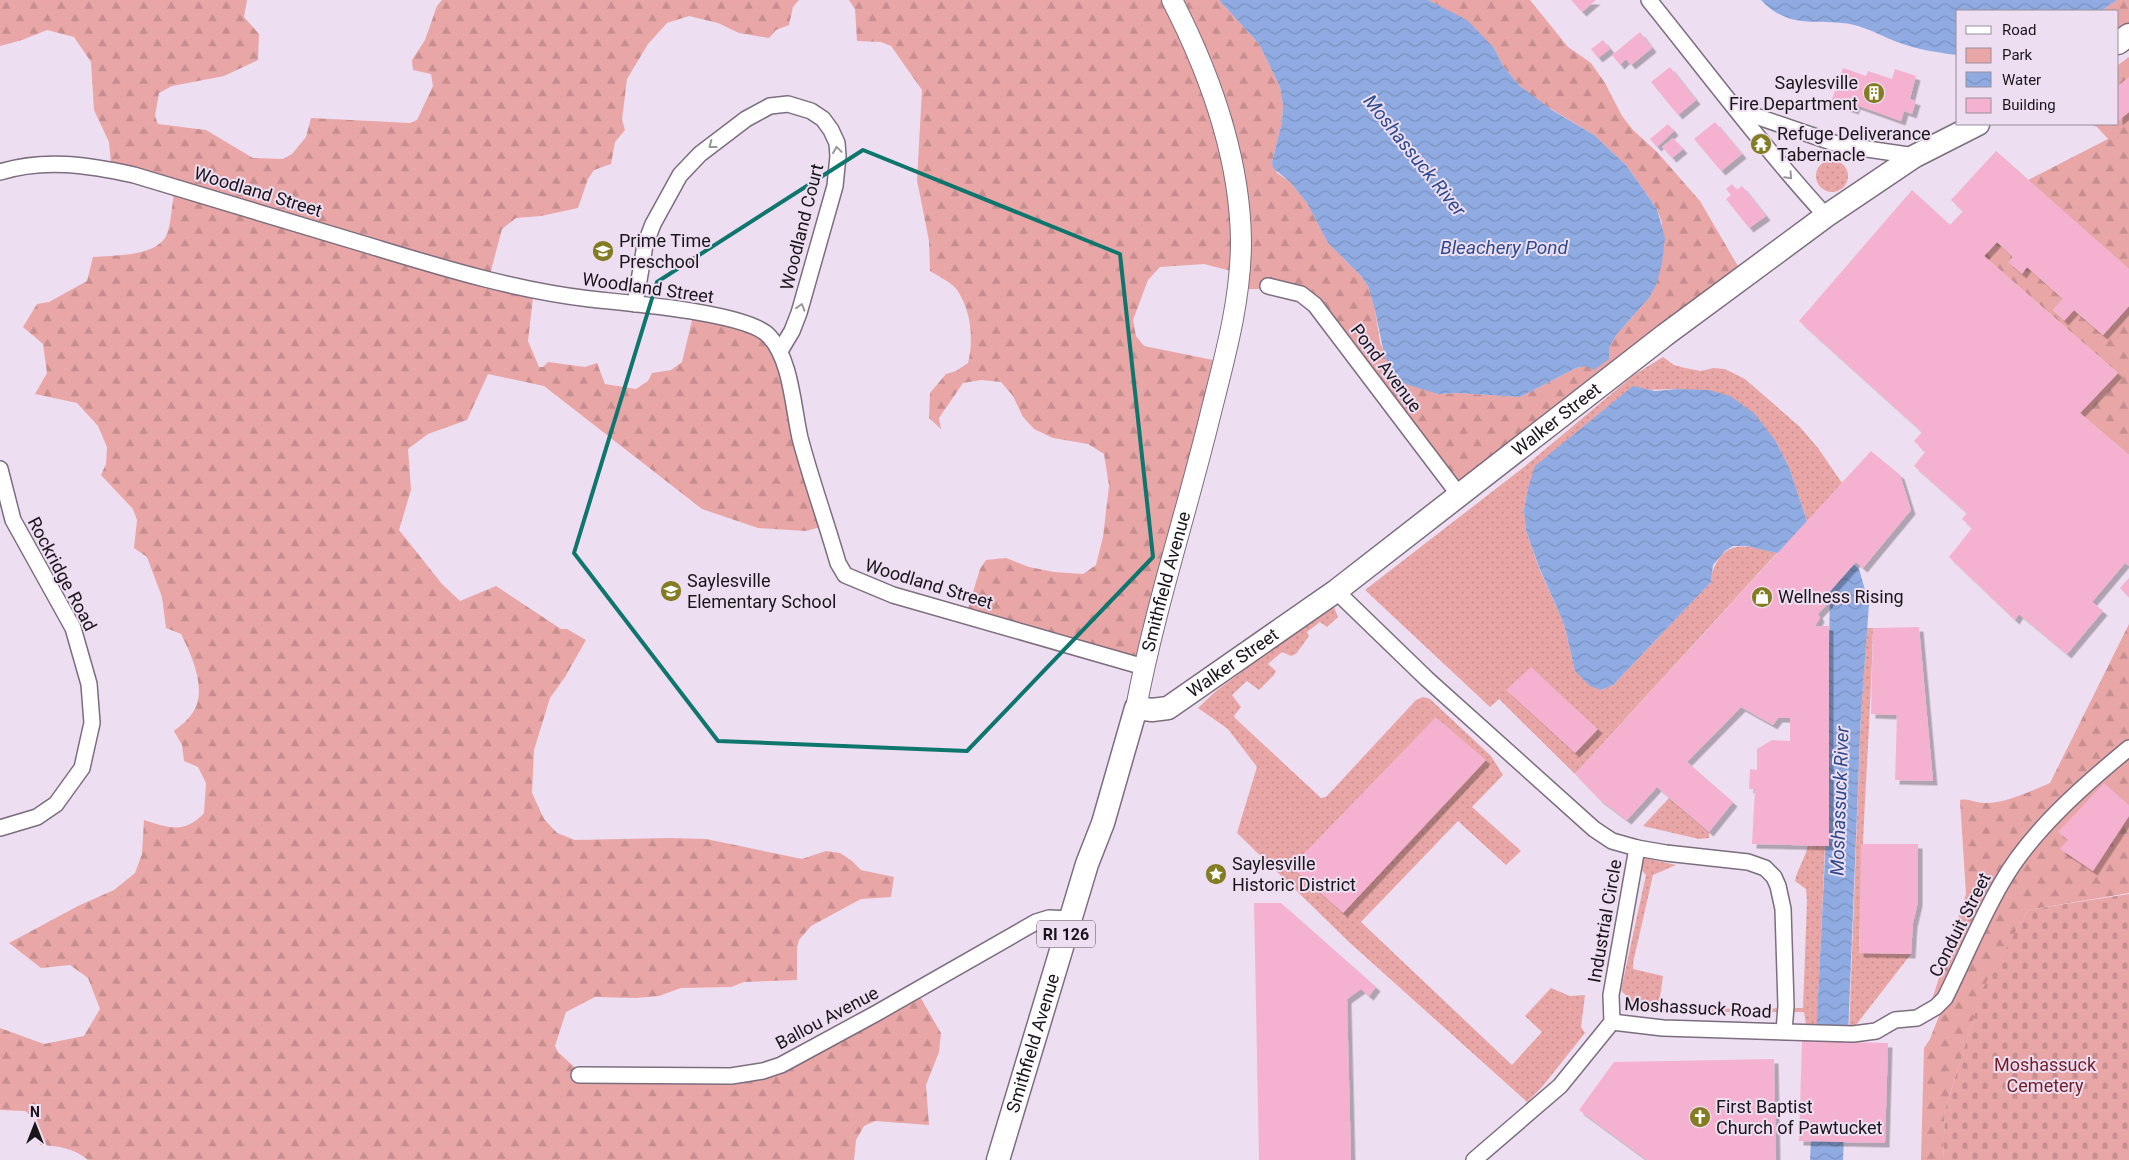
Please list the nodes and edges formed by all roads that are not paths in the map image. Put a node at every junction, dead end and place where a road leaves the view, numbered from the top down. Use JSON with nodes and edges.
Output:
{"nodes":[{"id":1,"x":1172,"y":0,"type":"edge"},
{"id":2,"x":1649,"y":0,"type":"edge"},
{"id":3,"x":1738,"y":110,"type":"junction"},
{"id":4,"x":1976,"y":125,"type":"edge"},
{"id":5,"x":1915,"y":156,"type":"junction"},
{"id":6,"x":0,"y":172,"type":"edge"},
{"id":7,"x":1826,"y":216,"type":"junction"},
{"id":8,"x":1268,"y":286,"type":"dead end"},
{"id":9,"x":635,"y":304,"type":"junction"},
{"id":10,"x":780,"y":351,"type":"junction"},
{"id":11,"x":0,"y":470,"type":"edge"},
{"id":12,"x":1459,"y":494,"type":"junction"},
{"id":13,"x":1336,"y":591,"type":"junction"},
{"id":14,"x":1144,"y":667,"type":"junction"},
{"id":15,"x":1136,"y":708,"type":"junction"},
{"id":16,"x":2129,"y":748,"type":"edge"},
{"id":17,"x":0,"y":828,"type":"edge"},
{"id":18,"x":1637,"y":848,"type":"junction"},
{"id":19,"x":1071,"y":919,"type":"junction"},
{"id":20,"x":1612,"y":1022,"type":"junction"},
{"id":21,"x":1784,"y":1031,"type":"junction"},
{"id":22,"x":579,"y":1075,"type":"dead end"},
{"id":23,"x":998,"y":1160,"type":"edge"},
{"id":24,"x":1474,"y":1160,"type":"edge"}],
"edges":[{"from":1,"to":14,"type":"main road","name":"Smithfield Avenue","number":"RI 126"},
{"from":2,"to":3,"type":"street"},
{"from":3,"to":5,"type":"street"},
{"from":3,"to":7,"type":"street","one_way":true},
{"from":4,"to":5,"type":"main road","name":"Walker Street"},
{"from":5,"to":7,"type":"main road","name":"Walker Street"},
{"from":6,"to":9,"type":"street","name":"Woodland Street"},
{"from":7,"to":12,"type":"main road","name":"Walker Street"},
{"from":8,"to":12,"type":"street","name":"Pond Avenue"},
{"from":9,"to":10,"type":"street","name":"Woodland Street"},
{"from":10,"to":9,"type":"street","name":"Woodland Court","one_way":true},
{"from":10,"to":14,"type":"street","name":"Woodland Street"},
{"from":11,"to":17,"type":"street","name":"Rockridge Road"},
{"from":12,"to":13,"type":"main road","name":"Walker Street"},
{"from":13,"to":15,"type":"main road","name":"Walker Street"},
{"from":13,"to":18,"type":"street","name":"Industrial Circle"},
{"from":14,"to":15,"type":"main road","name":"Smithfield Avenue","number":"RI 126"},
{"from":15,"to":19,"type":"main road","name":"Smithfield Avenue","number":"RI 126"},
{"from":16,"to":21,"type":"street","name":"Conduit Street"},
{"from":18,"to":20,"type":"street","name":"Industrial Circle"},
{"from":18,"to":21,"type":"street","name":"Moshassuck Road"},
{"from":19,"to":22,"type":"street","name":"Ballou Avenue"},
{"from":19,"to":23,"type":"main road","name":"Smithfield Avenue","number":"RI 126"},
{"from":20,"to":21,"type":"street","name":"Moshassuck Road"},
{"from":20,"to":24,"type":"street"}]}
